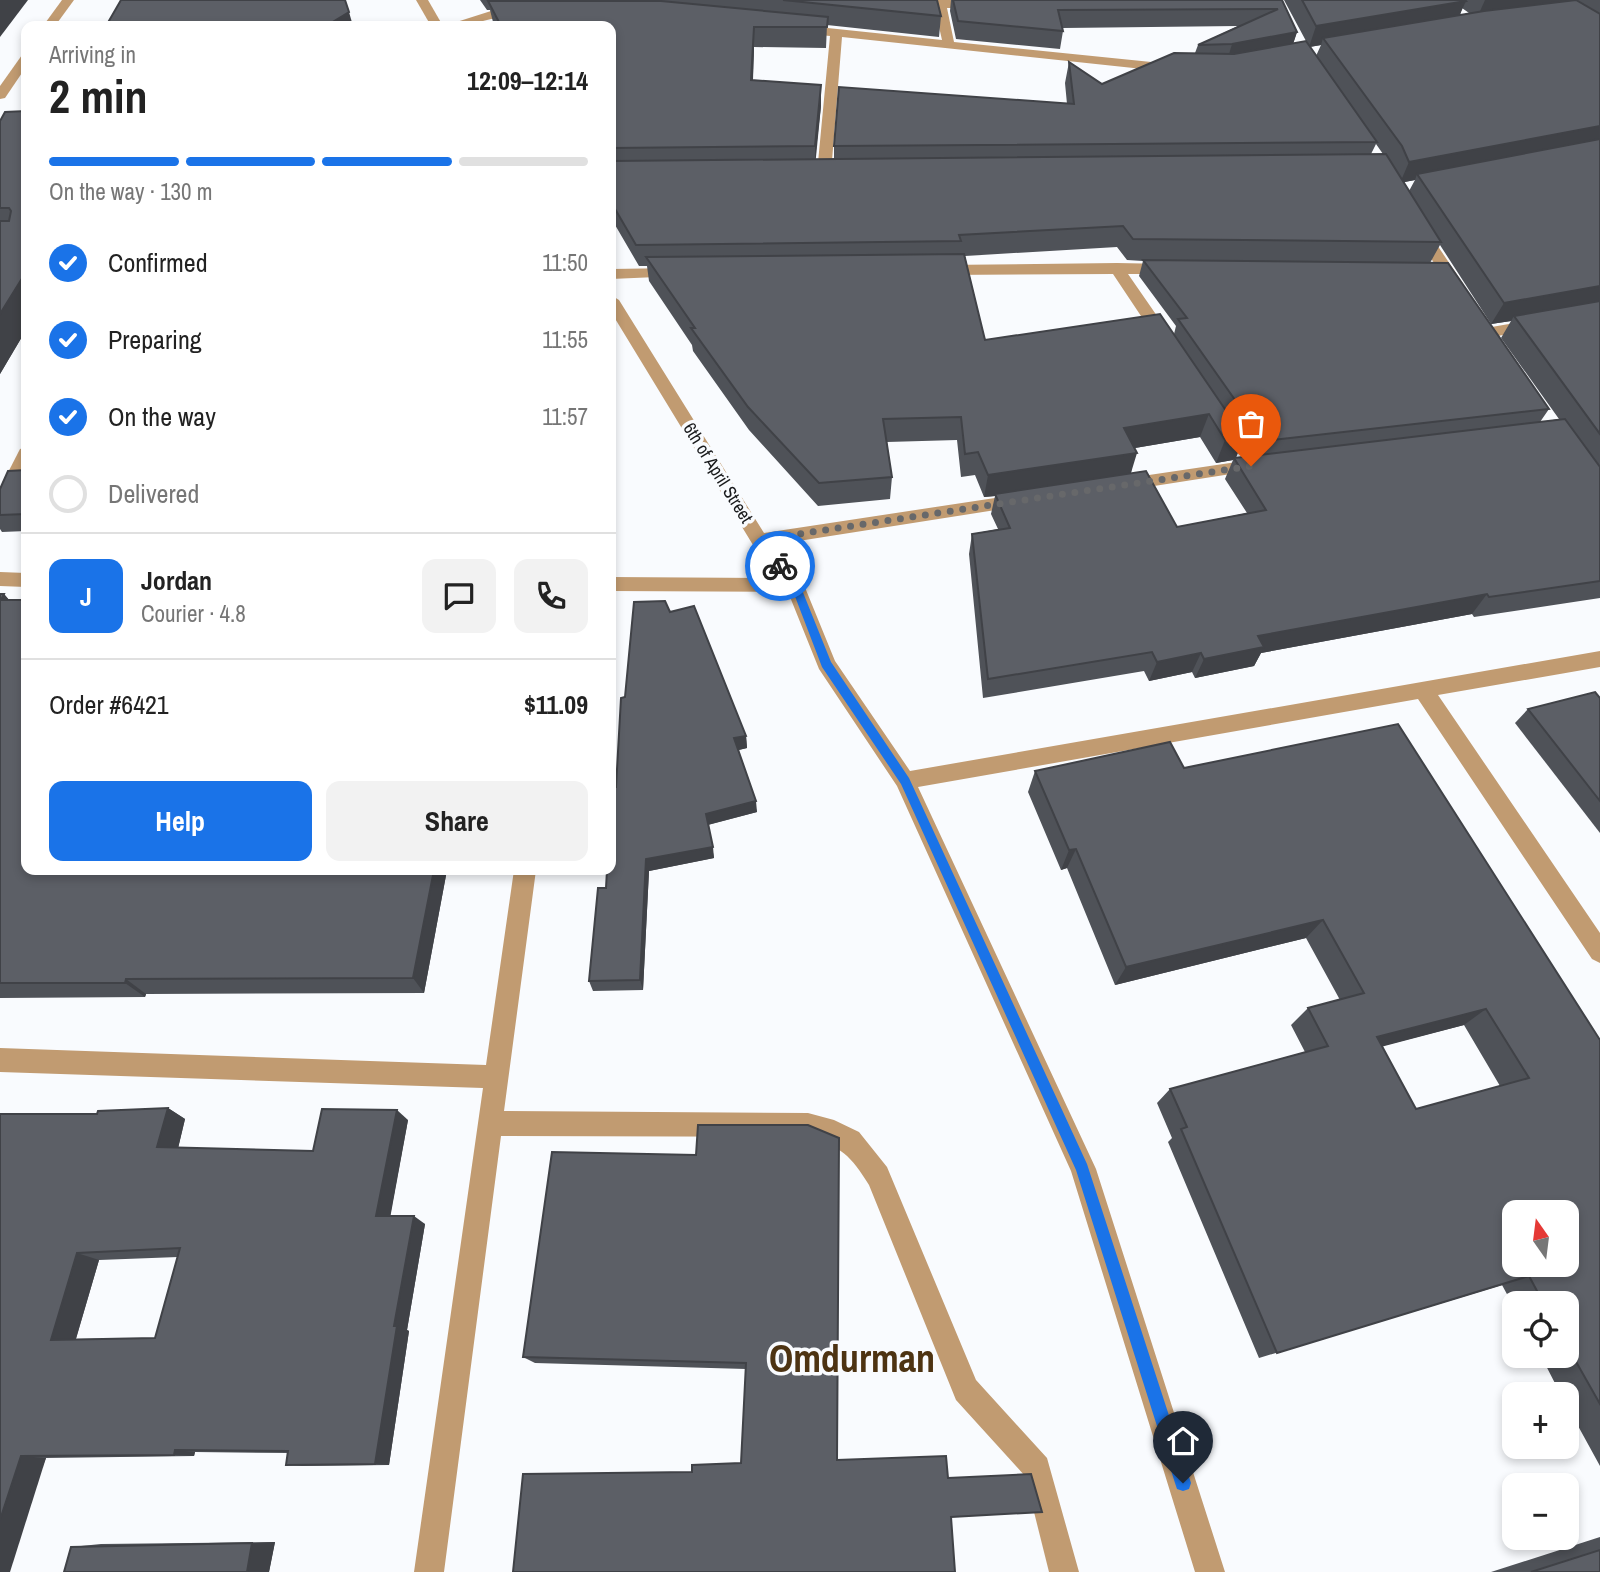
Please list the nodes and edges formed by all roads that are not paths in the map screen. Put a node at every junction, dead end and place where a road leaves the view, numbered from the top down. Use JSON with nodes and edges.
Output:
{"nodes":[{"id":1,"x":68,"y":0,"type":"edge"},
{"id":2,"x":422,"y":0,"type":"edge"},
{"id":3,"x":940,"y":2,"type":"edge"},
{"id":4,"x":994,"y":4,"type":"edge"},
{"id":5,"x":538,"y":14,"type":"edge"},
{"id":6,"x":53,"y":21,"type":"edge"},
{"id":7,"x":434,"y":21,"type":"edge"},
{"id":8,"x":469,"y":21,"type":"edge"},
{"id":9,"x":782,"y":27,"type":"edge"},
{"id":10,"x":836,"y":33,"type":"junction"},
{"id":11,"x":948,"y":45,"type":"junction"},
{"id":12,"x":21,"y":65,"type":"edge"},
{"id":13,"x":1179,"y":68,"type":"edge"},
{"id":14,"x":0,"y":95,"type":"edge"},
{"id":15,"x":824,"y":173,"type":"edge"},
{"id":16,"x":1409,"y":214,"type":"edge"},
{"id":17,"x":1117,"y":268,"type":"junction"},
{"id":18,"x":1186,"y":269,"type":"edge"},
{"id":19,"x":926,"y":270,"type":"edge"},
{"id":20,"x":693,"y":273,"type":"edge"},
{"id":21,"x":616,"y":274,"type":"edge"},
{"id":22,"x":1467,"y":302,"type":"edge"},
{"id":23,"x":616,"y":308,"type":"edge"},
{"id":24,"x":1549,"y":322,"type":"edge"},
{"id":25,"x":1487,"y":334,"type":"edge"},
{"id":26,"x":1177,"y":356,"type":"edge"},
{"id":27,"x":21,"y":463,"type":"edge"},
{"id":28,"x":1278,"y":463,"type":"edge"},
{"id":29,"x":1100,"y":489,"type":"edge"},
{"id":30,"x":1032,"y":499,"type":"edge"},
{"id":31,"x":0,"y":506,"type":"edge"},
{"id":32,"x":759,"y":540,"type":"junction"},
{"id":33,"x":0,"y":579,"type":"edge"},
{"id":34,"x":21,"y":580,"type":"edge"},
{"id":35,"x":616,"y":584,"type":"edge"},
{"id":36,"x":795,"y":585,"type":"junction"},
{"id":37,"x":1600,"y":659,"type":"edge"},
{"id":38,"x":1424,"y":691,"type":"junction"},
{"id":39,"x":905,"y":781,"type":"junction"},
{"id":40,"x":524,"y":875,"type":"edge"},
{"id":41,"x":1600,"y":953,"type":"edge"},
{"id":42,"x":0,"y":1060,"type":"edge"},
{"id":43,"x":498,"y":1077,"type":"junction"},
{"id":44,"x":491,"y":1123,"type":"junction"},
{"id":45,"x":429,"y":1572,"type":"edge"},
{"id":46,"x":1064,"y":1572,"type":"edge"},
{"id":47,"x":1210,"y":1572,"type":"edge"}],
"edges":[{"from":1,"to":6,"type":"street"},
{"from":2,"to":7,"type":"street"},
{"from":3,"to":4,"type":"street"},
{"from":3,"to":11,"type":"street"},
{"from":5,"to":8,"type":"street"},
{"from":9,"to":10,"type":"street"},
{"from":10,"to":11,"type":"street"},
{"from":10,"to":15,"type":"street"},
{"from":11,"to":13,"type":"street"},
{"from":12,"to":14,"type":"street"},
{"from":16,"to":22,"type":"street"},
{"from":17,"to":18,"type":"street"},
{"from":17,"to":19,"type":"street"},
{"from":17,"to":26,"type":"street"},
{"from":20,"to":21,"type":"street"},
{"from":23,"to":32,"type":"street","name":"6th of April Street"},
{"from":24,"to":25,"type":"street"},
{"from":27,"to":31,"type":"street"},
{"from":28,"to":29,"type":"street"},
{"from":30,"to":32,"type":"street"},
{"from":32,"to":36,"type":"street","name":"6th of April Street"},
{"from":33,"to":34,"type":"street"},
{"from":35,"to":36,"type":"street"},
{"from":36,"to":39,"type":"street","name":"6th of April Street"},
{"from":37,"to":38,"type":"street"},
{"from":38,"to":39,"type":"street"},
{"from":38,"to":41,"type":"street"},
{"from":39,"to":47,"type":"street","name":"6th of April Street"},
{"from":40,"to":43,"type":"street"},
{"from":42,"to":43,"type":"street"},
{"from":43,"to":44,"type":"street"},
{"from":44,"to":45,"type":"street"},
{"from":44,"to":46,"type":"street"}]}
